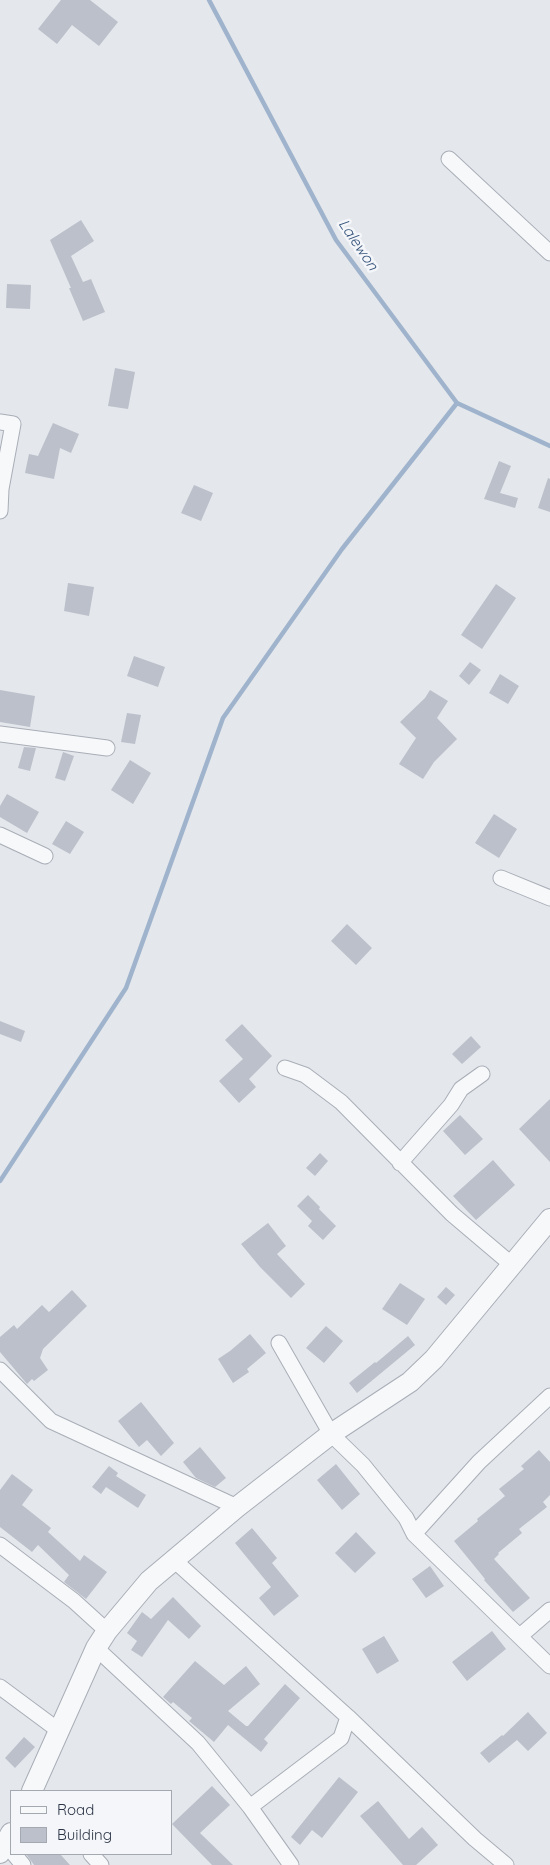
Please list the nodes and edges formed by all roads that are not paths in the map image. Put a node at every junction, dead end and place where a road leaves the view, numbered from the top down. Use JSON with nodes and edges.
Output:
{"nodes":[{"id":1,"x":448,"y":159,"type":"dead end"},
{"id":2,"x":550,"y":253,"type":"edge"},
{"id":3,"x":0,"y":422,"type":"edge"},
{"id":4,"x":0,"y":511,"type":"edge"},
{"id":5,"x":0,"y":734,"type":"edge"},
{"id":6,"x":107,"y":748,"type":"dead end"},
{"id":7,"x":0,"y":835,"type":"edge"},
{"id":8,"x":45,"y":856,"type":"dead end"},
{"id":9,"x":502,"y":878,"type":"dead end"},
{"id":10,"x":550,"y":898,"type":"edge"},
{"id":11,"x":284,"y":1068,"type":"dead end"},
{"id":12,"x":482,"y":1074,"type":"dead end"},
{"id":13,"x":400,"y":1163,"type":"junction"},
{"id":14,"x":550,"y":1219,"type":"edge"},
{"id":15,"x":511,"y":1264,"type":"junction"},
{"id":16,"x":279,"y":1343,"type":"dead end"},
{"id":17,"x":0,"y":1370,"type":"edge"},
{"id":18,"x":550,"y":1396,"type":"edge"},
{"id":19,"x":331,"y":1434,"type":"junction"},
{"id":20,"x":237,"y":1506,"type":"junction"},
{"id":21,"x":414,"y":1534,"type":"junction"},
{"id":22,"x":0,"y":1545,"type":"edge"},
{"id":23,"x":175,"y":1561,"type":"junction"},
{"id":24,"x":550,"y":1610,"type":"edge"},
{"id":25,"x":107,"y":1631,"type":"junction"},
{"id":26,"x":520,"y":1636,"type":"junction"},
{"id":27,"x":96,"y":1648,"type":"junction"},
{"id":28,"x":550,"y":1666,"type":"edge"},
{"id":29,"x":0,"y":1687,"type":"edge"},
{"id":30,"x":348,"y":1717,"type":"junction"},
{"id":31,"x":58,"y":1730,"type":"junction"},
{"id":32,"x":32,"y":1790,"type":"edge"},
{"id":33,"x":250,"y":1807,"type":"junction"},
{"id":34,"x":15,"y":1855,"type":"edge"},
{"id":35,"x":92,"y":1855,"type":"edge"},
{"id":36,"x":23,"y":1865,"type":"edge"},
{"id":37,"x":101,"y":1865,"type":"edge"},
{"id":38,"x":291,"y":1865,"type":"edge"},
{"id":39,"x":506,"y":1865,"type":"edge"}],
"edges":[{"from":1,"to":2,"type":"street"},
{"from":3,"to":4,"type":"street"},
{"from":5,"to":6,"type":"street"},
{"from":7,"to":8,"type":"street"},
{"from":9,"to":10,"type":"street"},
{"from":11,"to":13,"type":"street"},
{"from":12,"to":13,"type":"street"},
{"from":13,"to":15,"type":"street"},
{"from":14,"to":15,"type":"street"},
{"from":15,"to":19,"type":"street"},
{"from":16,"to":19,"type":"street"},
{"from":17,"to":20,"type":"street"},
{"from":18,"to":21,"type":"street"},
{"from":19,"to":20,"type":"street"},
{"from":19,"to":21,"type":"street"},
{"from":20,"to":23,"type":"street"},
{"from":21,"to":26,"type":"street"},
{"from":22,"to":25,"type":"street"},
{"from":23,"to":25,"type":"street"},
{"from":23,"to":30,"type":"street"},
{"from":24,"to":26,"type":"street"},
{"from":25,"to":27,"type":"street"},
{"from":26,"to":28,"type":"street"},
{"from":27,"to":31,"type":"street"},
{"from":27,"to":33,"type":"street"},
{"from":29,"to":31,"type":"street"},
{"from":30,"to":33,"type":"street"},
{"from":30,"to":39,"type":"street"},
{"from":31,"to":32,"type":"street"},
{"from":33,"to":38,"type":"street"},
{"from":34,"to":36,"type":"street"},
{"from":35,"to":37,"type":"street"}]}
